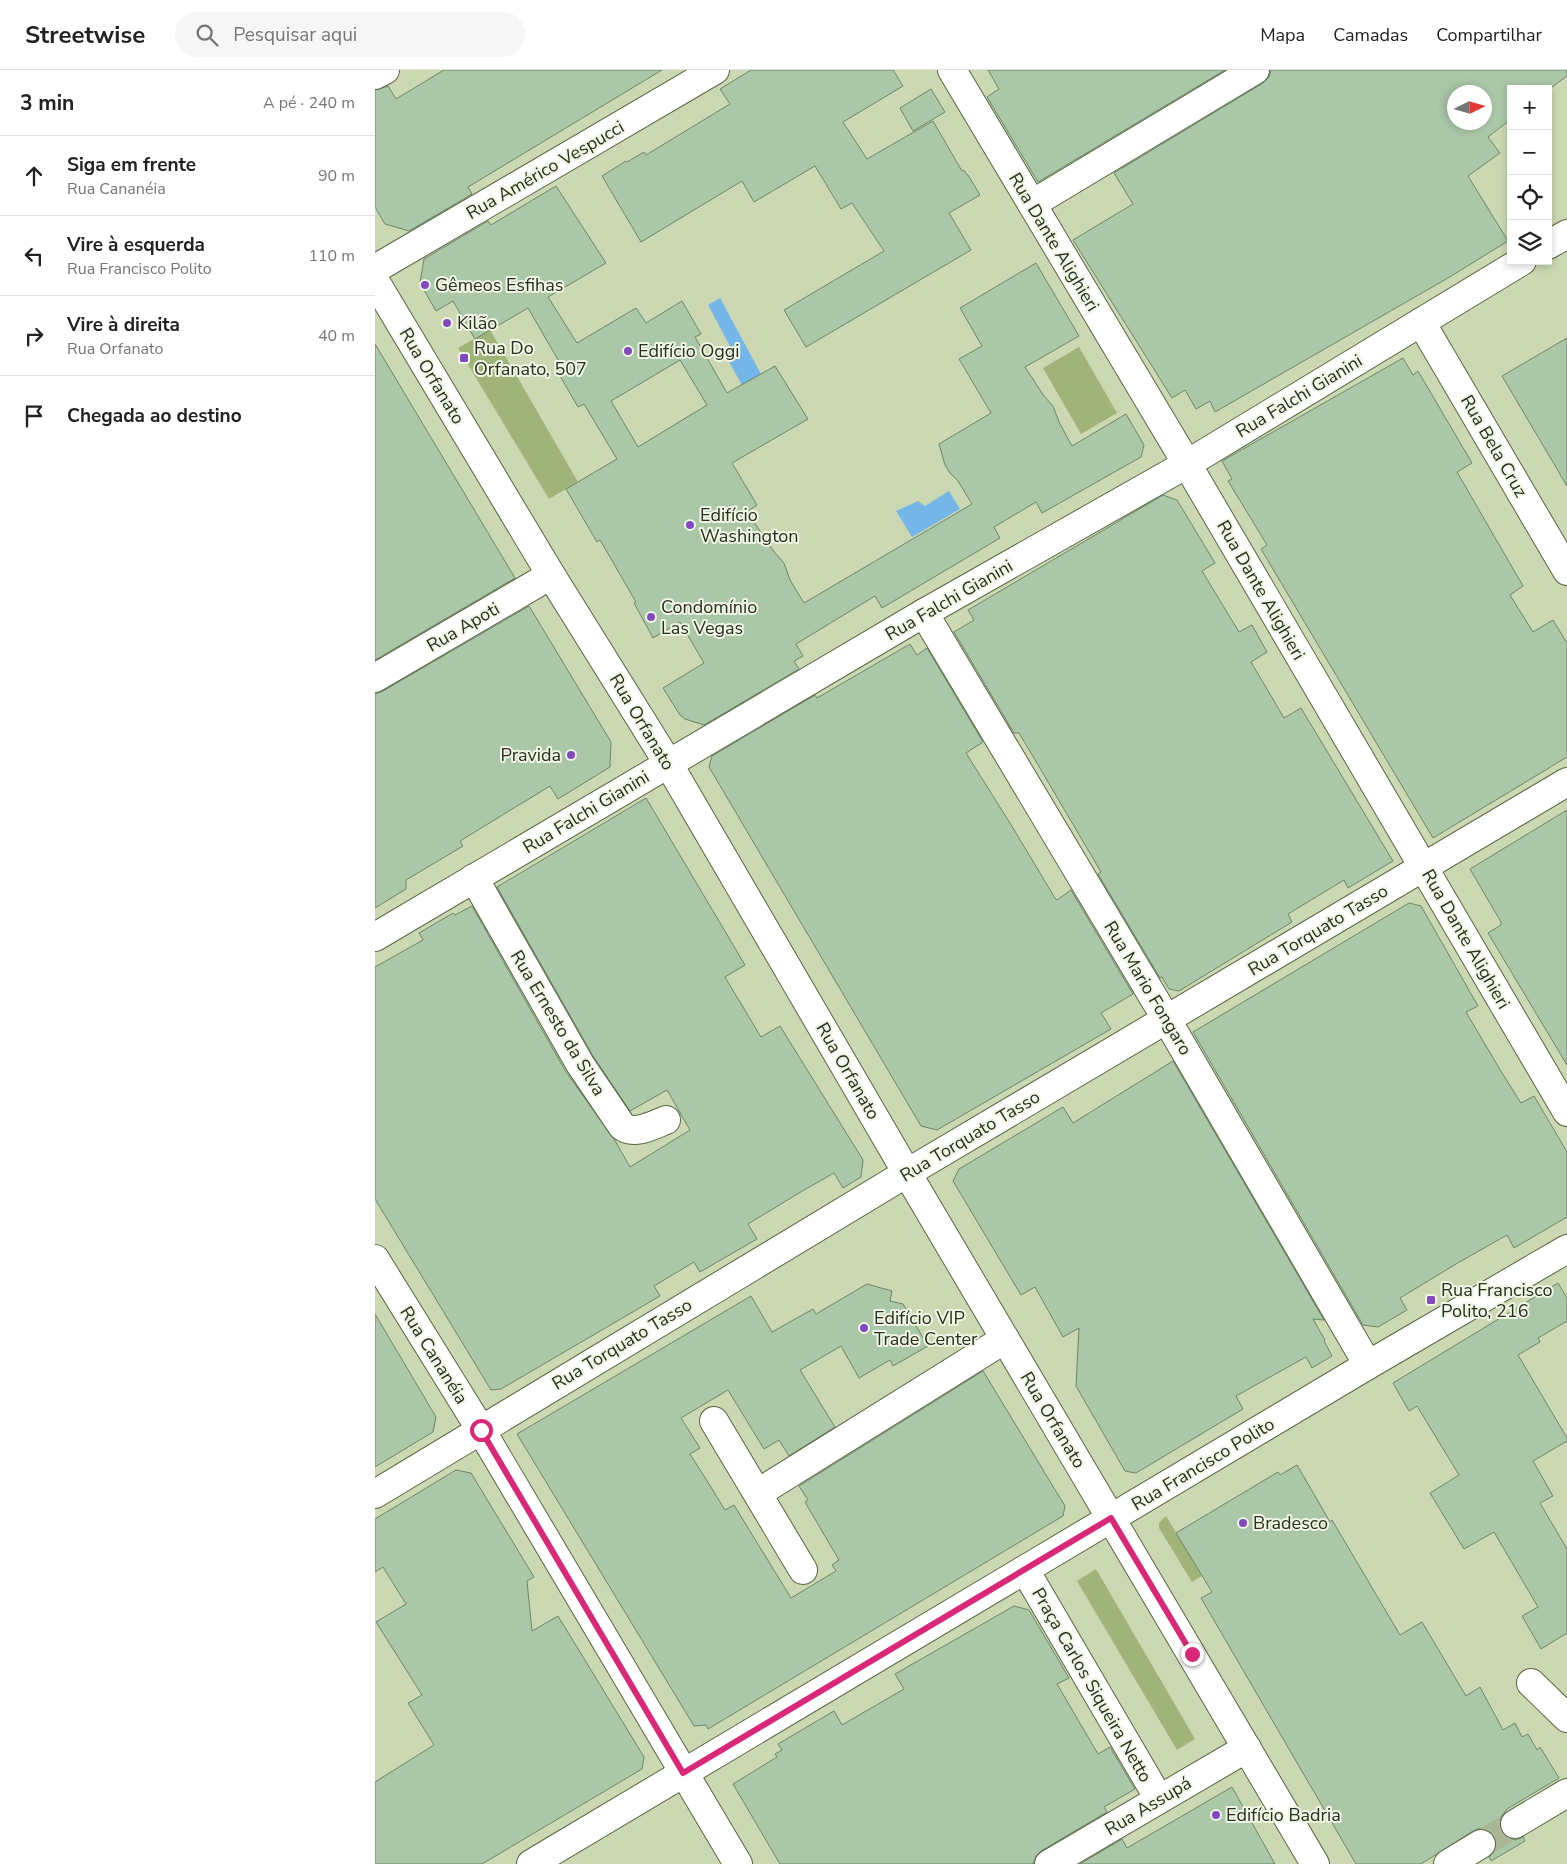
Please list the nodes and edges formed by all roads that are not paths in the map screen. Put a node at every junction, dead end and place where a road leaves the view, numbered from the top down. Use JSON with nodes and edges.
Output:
{"nodes":[{"id":1,"x":385,"y":70,"type":"edge"},
{"id":2,"x":715,"y":70,"type":"edge"},
{"id":3,"x":952,"y":70,"type":"edge"},
{"id":4,"x":1255,"y":70,"type":"edge"},
{"id":5,"x":375,"y":75,"type":"edge"},
{"id":6,"x":1031,"y":204,"type":"junction"},
{"id":7,"x":1567,"y":234,"type":"edge"},
{"id":8,"x":1552,"y":243,"type":"edge"},
{"id":9,"x":1515,"y":265,"type":"edge"},
{"id":10,"x":375,"y":269,"type":"edge"},
{"id":11,"x":375,"y":281,"type":"edge"},
{"id":12,"x":1421,"y":322,"type":"junction"},
{"id":13,"x":1187,"y":464,"type":"junction"},
{"id":14,"x":1567,"y":571,"type":"edge"},
{"id":15,"x":551,"y":575,"type":"junction"},
{"id":16,"x":924,"y":613,"type":"junction"},
{"id":17,"x":375,"y":678,"type":"edge"},
{"id":18,"x":668,"y":763,"type":"junction"},
{"id":19,"x":1567,"y":782,"type":"edge"},
{"id":20,"x":1423,"y":867,"type":"junction"},
{"id":21,"x":474,"y":878,"type":"junction"},
{"id":22,"x":375,"y":937,"type":"edge"},
{"id":23,"x":1167,"y":1020,"type":"junction"},
{"id":24,"x":1567,"y":1112,"type":"edge"},
{"id":25,"x":665,"y":1120,"type":"dead end"},
{"id":26,"x":907,"y":1173,"type":"junction"},
{"id":27,"x":1567,"y":1249,"type":"edge"},
{"id":28,"x":375,"y":1259,"type":"edge"},
{"id":29,"x":1005,"y":1339,"type":"junction"},
{"id":30,"x":1368,"y":1365,"type":"junction"},
{"id":31,"x":714,"y":1421,"type":"dead end"},
{"id":32,"x":481,"y":1430,"type":"junction"},
{"id":33,"x":758,"y":1493,"type":"junction"},
{"id":34,"x":375,"y":1494,"type":"edge"},
{"id":35,"x":1111,"y":1518,"type":"junction"},
{"id":36,"x":803,"y":1570,"type":"dead end"},
{"id":37,"x":1025,"y":1570,"type":"junction"},
{"id":38,"x":1531,"y":1683,"type":"dead end"},
{"id":39,"x":1567,"y":1718,"type":"edge"},
{"id":40,"x":1247,"y":1748,"type":"junction"},
{"id":41,"x":683,"y":1773,"type":"junction"},
{"id":42,"x":1567,"y":1793,"type":"edge"},
{"id":43,"x":1159,"y":1799,"type":"junction"},
{"id":44,"x":1515,"y":1824,"type":"tunnel mouth"},
{"id":45,"x":1481,"y":1844,"type":"tunnel mouth"},
{"id":46,"x":531,"y":1864,"type":"edge"},
{"id":47,"x":737,"y":1864,"type":"edge"},
{"id":48,"x":1049,"y":1864,"type":"edge"},
{"id":49,"x":1315,"y":1864,"type":"edge"},
{"id":50,"x":1448,"y":1864,"type":"edge"}],
"edges":[{"from":1,"to":5,"type":"street"},
{"from":2,"to":10,"type":"street","name":"Rua Américo Vespucci"},
{"from":3,"to":6,"type":"street","name":"Rua Dante Alighieri"},
{"from":4,"to":6,"type":"street"},
{"from":6,"to":13,"type":"street","name":"Rua Dante Alighieri"},
{"from":7,"to":8,"type":"street"},
{"from":9,"to":12,"type":"street","name":"Rua Falchi Gianini"},
{"from":11,"to":15,"type":"street","name":"Rua Orfanato"},
{"from":12,"to":13,"type":"street","name":"Rua Falchi Gianini"},
{"from":12,"to":14,"type":"street","name":"Rua Bela Cruz"},
{"from":13,"to":16,"type":"street","name":"Rua Falchi Gianini"},
{"from":13,"to":20,"type":"street","name":"Rua Dante Alighieri"},
{"from":15,"to":17,"type":"street","name":"Rua Apoti"},
{"from":15,"to":18,"type":"street","name":"Rua Orfanato"},
{"from":16,"to":18,"type":"street","name":"Rua Falchi Gianini"},
{"from":16,"to":23,"type":"street","name":"Rua Mario Fongaro"},
{"from":18,"to":21,"type":"street","name":"Rua Falchi Gianini"},
{"from":18,"to":26,"type":"street","name":"Rua Orfanato"},
{"from":19,"to":20,"type":"street","name":"Rua Torquato Tasso"},
{"from":20,"to":23,"type":"street","name":"Rua Torquato Tasso"},
{"from":20,"to":24,"type":"street","name":"Rua Dante Alighieri"},
{"from":21,"to":22,"type":"street","name":"Rua Falchi Gianini"},
{"from":21,"to":25,"type":"street","name":"Rua Ernesto da Silva"},
{"from":23,"to":26,"type":"street","name":"Rua Torquato Tasso"},
{"from":23,"to":30,"type":"street","name":"Rua Mario Fongaro"},
{"from":26,"to":29,"type":"street","name":"Rua Orfanato"},
{"from":26,"to":32,"type":"street","name":"Rua Torquato Tasso"},
{"from":27,"to":30,"type":"street","name":"Rua Francisco Polito"},
{"from":28,"to":32,"type":"street","name":"Rua Cananéia"},
{"from":29,"to":33,"type":"street"},
{"from":29,"to":35,"type":"street","name":"Rua Orfanato"},
{"from":30,"to":35,"type":"street","name":"Rua Francisco Polito"},
{"from":31,"to":33,"type":"street"},
{"from":32,"to":34,"type":"street","name":"Rua Torquato Tasso"},
{"from":32,"to":41,"type":"street","name":"Rua Cananéia"},
{"from":33,"to":36,"type":"street"},
{"from":35,"to":37,"type":"street","name":"Rua Francisco Polito"},
{"from":35,"to":40,"type":"street","name":"Rua Orfanato"},
{"from":37,"to":41,"type":"street","name":"Rua Francisco Polito"},
{"from":37,"to":43,"type":"street","name":"Praça Carlos Siqueira Netto"},
{"from":38,"to":39,"type":"street"},
{"from":40,"to":43,"type":"street","name":"Rua Assupá"},
{"from":40,"to":49,"type":"street","name":"Rua Orfanato"},
{"from":41,"to":46,"type":"street","name":"Rua Francisco Polito"},
{"from":41,"to":47,"type":"street","name":"Rua Cananéia"},
{"from":42,"to":44,"type":"street"},
{"from":43,"to":48,"type":"street","name":"Rua Assupá"},
{"from":45,"to":50,"type":"street"}]}
